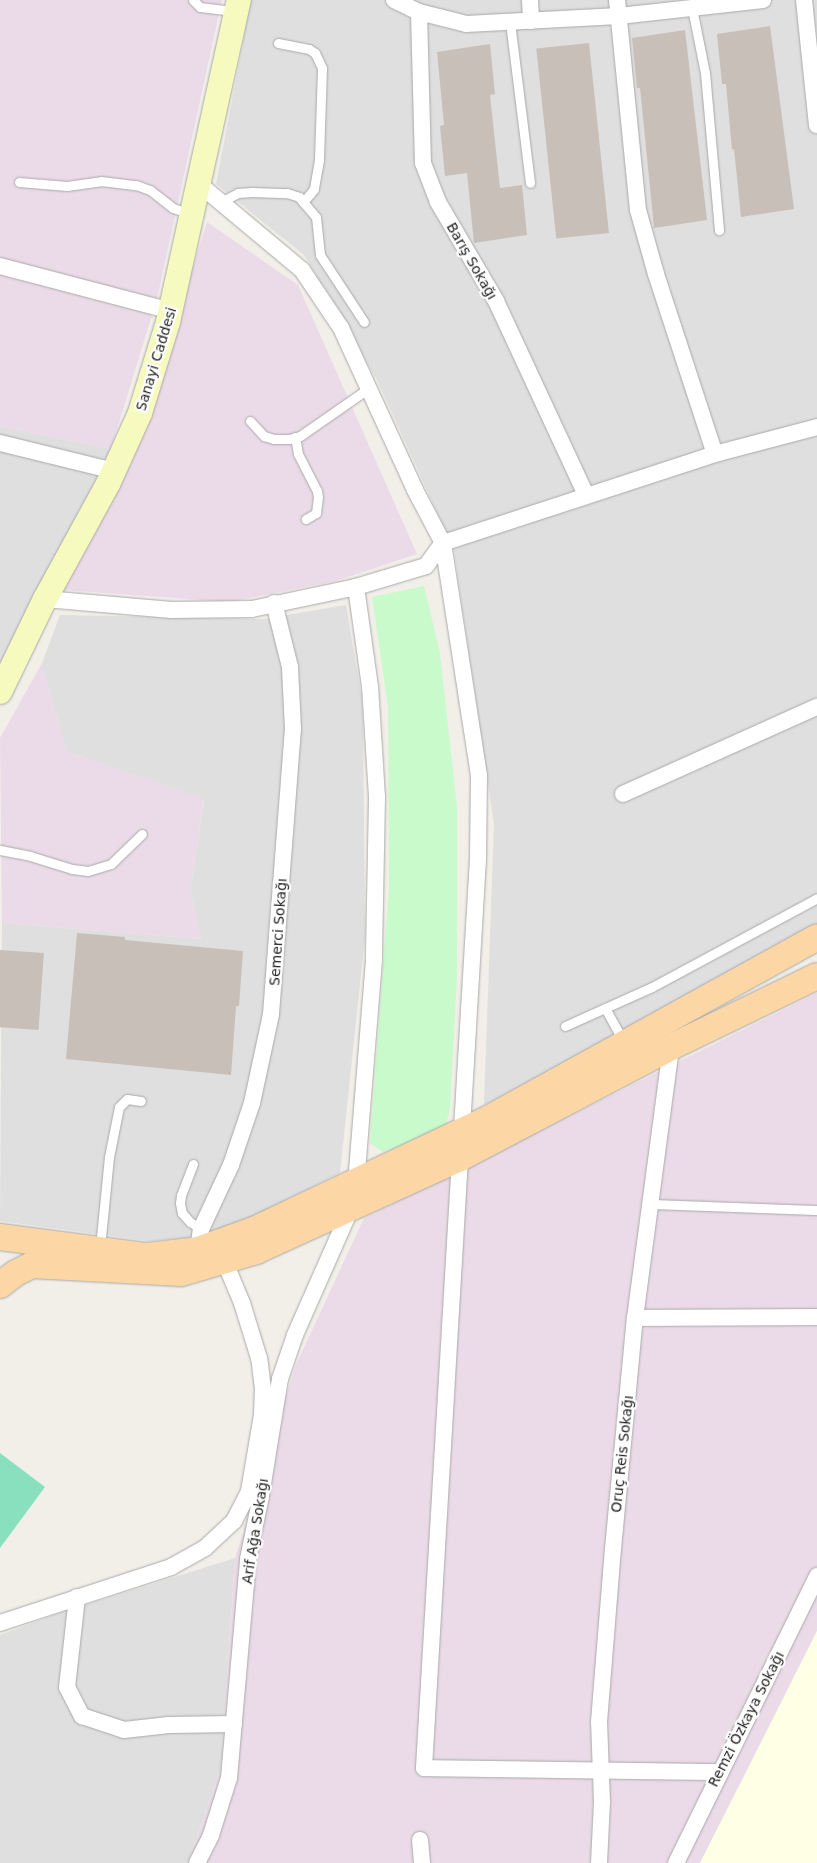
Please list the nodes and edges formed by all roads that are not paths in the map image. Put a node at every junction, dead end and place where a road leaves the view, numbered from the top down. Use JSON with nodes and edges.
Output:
{"nodes":[{"id":1,"x":193,"y":0,"type":"edge"},
{"id":2,"x":394,"y":0,"type":"edge"},
{"id":3,"x":530,"y":0,"type":"edge"},
{"id":4,"x":763,"y":0,"type":"edge"},
{"id":5,"x":804,"y":0,"type":"edge"},
{"id":6,"x":692,"y":4,"type":"edge"},
{"id":7,"x":238,"y":6,"type":"edge"},
{"id":8,"x":618,"y":8,"type":"edge"},
{"id":9,"x":419,"y":12,"type":"junction"},
{"id":10,"x":531,"y":21,"type":"junction"},
{"id":11,"x":510,"y":22,"type":"junction"},
{"id":12,"x":278,"y":42,"type":"dead end"},
{"id":13,"x":817,"y":125,"type":"edge"},
{"id":14,"x":19,"y":182,"type":"dead end"},
{"id":15,"x":530,"y":183,"type":"dead end"},
{"id":16,"x":199,"y":184,"type":"junction"},
{"id":17,"x":221,"y":202,"type":"junction"},
{"id":18,"x":303,"y":202,"type":"junction"},
{"id":19,"x":192,"y":215,"type":"junction"},
{"id":20,"x":719,"y":230,"type":"dead end"},
{"id":21,"x":0,"y":266,"type":"edge"},
{"id":22,"x":171,"y":311,"type":"junction"},
{"id":23,"x":364,"y":322,"type":"dead end"},
{"id":24,"x":369,"y":388,"type":"junction"},
{"id":25,"x":250,"y":421,"type":"dead end"},
{"id":26,"x":817,"y":427,"type":"edge"},
{"id":27,"x":296,"y":437,"type":"junction"},
{"id":28,"x":0,"y":443,"type":"edge"},
{"id":29,"x":715,"y":454,"type":"junction"},
{"id":30,"x":114,"y":471,"type":"junction"},
{"id":31,"x":586,"y":495,"type":"junction"},
{"id":32,"x":306,"y":519,"type":"dead end"},
{"id":33,"x":443,"y":543,"type":"junction"},
{"id":34,"x":356,"y":587,"type":"junction"},
{"id":35,"x":45,"y":599,"type":"junction"},
{"id":36,"x":274,"y":603,"type":"junction"},
{"id":37,"x":0,"y":692,"type":"edge"},
{"id":38,"x":817,"y":706,"type":"edge"},
{"id":39,"x":623,"y":794,"type":"dead end"},
{"id":40,"x":142,"y":834,"type":"dead end"},
{"id":41,"x":0,"y":850,"type":"edge"},
{"id":42,"x":817,"y":898,"type":"edge"},
{"id":43,"x":817,"y":937,"type":"edge"},
{"id":44,"x":817,"y":976,"type":"edge"},
{"id":45,"x":605,"y":1008,"type":"junction"},
{"id":46,"x":565,"y":1026,"type":"dead end"},
{"id":47,"x":624,"y":1043,"type":"junction"},
{"id":48,"x":671,"y":1047,"type":"junction"},
{"id":49,"x":141,"y":1101,"type":"dead end"},
{"id":50,"x":462,"y":1131,"type":"junction"},
{"id":51,"x":460,"y":1158,"type":"junction"},
{"id":52,"x":193,"y":1164,"type":"dead end"},
{"id":53,"x":356,"y":1182,"type":"junction"},
{"id":54,"x":650,"y":1204,"type":"junction"},
{"id":55,"x":351,"y":1208,"type":"junction"},
{"id":56,"x":817,"y":1210,"type":"edge"},
{"id":57,"x":0,"y":1237,"type":"edge"},
{"id":58,"x":199,"y":1240,"type":"junction"},
{"id":59,"x":100,"y":1250,"type":"junction"},
{"id":60,"x":224,"y":1260,"type":"junction"},
{"id":61,"x":0,"y":1285,"type":"edge"},
{"id":62,"x":817,"y":1317,"type":"edge"},
{"id":63,"x":635,"y":1318,"type":"junction"},
{"id":64,"x":817,"y":1576,"type":"edge"},
{"id":65,"x":77,"y":1597,"type":"junction"},
{"id":66,"x":0,"y":1623,"type":"edge"},
{"id":67,"x":234,"y":1724,"type":"junction"},
{"id":68,"x":600,"y":1769,"type":"junction"},
{"id":69,"x":719,"y":1772,"type":"junction"},
{"id":70,"x":420,"y":1840,"type":"dead end"},
{"id":71,"x":197,"y":1863,"type":"edge"},
{"id":72,"x":422,"y":1863,"type":"edge"},
{"id":73,"x":598,"y":1863,"type":"edge"},
{"id":74,"x":676,"y":1863,"type":"edge"}],
"edges":[{"from":1,"to":7,"type":"lane"},
{"from":2,"to":9,"type":"street"},
{"from":3,"to":10,"type":"street"},
{"from":4,"to":6,"type":"street"},
{"from":5,"to":13,"type":"street"},
{"from":6,"to":8,"type":"street"},
{"from":6,"to":20,"type":"lane"},
{"from":7,"to":16,"type":"main road","name":"Sanayi Caddesi"},
{"from":8,"to":10,"type":"street"},
{"from":8,"to":29,"type":"street"},
{"from":9,"to":11,"type":"street"},
{"from":9,"to":31,"type":"street","name":"Barış Sokağı"},
{"from":10,"to":11,"type":"street"},
{"from":11,"to":15,"type":"lane"},
{"from":12,"to":18,"type":"lane"},
{"from":14,"to":19,"type":"lane"},
{"from":16,"to":17,"type":"street"},
{"from":16,"to":19,"type":"main road","name":"Sanayi Caddesi"},
{"from":17,"to":18,"type":"lane"},
{"from":17,"to":24,"type":"street"},
{"from":18,"to":23,"type":"lane"},
{"from":19,"to":22,"type":"main road","name":"Sanayi Caddesi"},
{"from":21,"to":22,"type":"street"},
{"from":22,"to":30,"type":"main road","name":"Sanayi Caddesi"},
{"from":24,"to":27,"type":"lane"},
{"from":24,"to":33,"type":"street"},
{"from":25,"to":27,"type":"lane"},
{"from":26,"to":29,"type":"street"},
{"from":27,"to":32,"type":"lane"},
{"from":28,"to":30,"type":"street"},
{"from":29,"to":31,"type":"street"},
{"from":30,"to":35,"type":"main road","name":"Sanayi Caddesi"},
{"from":31,"to":33,"type":"street"},
{"from":33,"to":34,"type":"street"},
{"from":33,"to":50,"type":"street"},
{"from":34,"to":36,"type":"street"},
{"from":34,"to":53,"type":"street"},
{"from":35,"to":36,"type":"street"},
{"from":35,"to":37,"type":"main road","name":"Sanayi Caddesi"},
{"from":36,"to":58,"type":"street","name":"Semerci Sokağı"},
{"from":38,"to":39,"type":"street"},
{"from":40,"to":41,"type":"lane"},
{"from":42,"to":45,"type":"lane"},
{"from":43,"to":47,"type":"main road"},
{"from":44,"to":48,"type":"main road"},
{"from":45,"to":46,"type":"lane"},
{"from":45,"to":47,"type":"lane"},
{"from":47,"to":50,"type":"main road"},
{"from":48,"to":51,"type":"main road"},
{"from":48,"to":54,"type":"street","name":"Oruç Reis Sokağı"},
{"from":49,"to":59,"type":"lane"},
{"from":50,"to":53,"type":"main road"},
{"from":51,"to":55,"type":"main road"},
{"from":51,"to":68,"type":"street"},
{"from":52,"to":58,"type":"lane"},
{"from":53,"to":58,"type":"main road"},
{"from":54,"to":56,"type":"lane"},
{"from":54,"to":63,"type":"street","name":"Oruç Reis Sokağı"},
{"from":55,"to":60,"type":"main road"},
{"from":55,"to":67,"type":"street","name":"Arif Ağa Sokağı"},
{"from":57,"to":59,"type":"main road"},
{"from":58,"to":59,"type":"main road"},
{"from":60,"to":61,"type":"main road"},
{"from":60,"to":65,"type":"street"},
{"from":62,"to":63,"type":"street"},
{"from":63,"to":68,"type":"street","name":"Oruç Reis Sokağı"},
{"from":64,"to":69,"type":"street","name":"Remzi Özkaya Sokağı"},
{"from":65,"to":66,"type":"street"},
{"from":65,"to":67,"type":"street"},
{"from":67,"to":71,"type":"street","name":"Arif Ağa Sokağı"},
{"from":68,"to":69,"type":"street"},
{"from":68,"to":73,"type":"street","name":"Oruç Reis Sokağı"},
{"from":69,"to":74,"type":"street","name":"Remzi Özkaya Sokağı"},
{"from":70,"to":72,"type":"street"}]}
